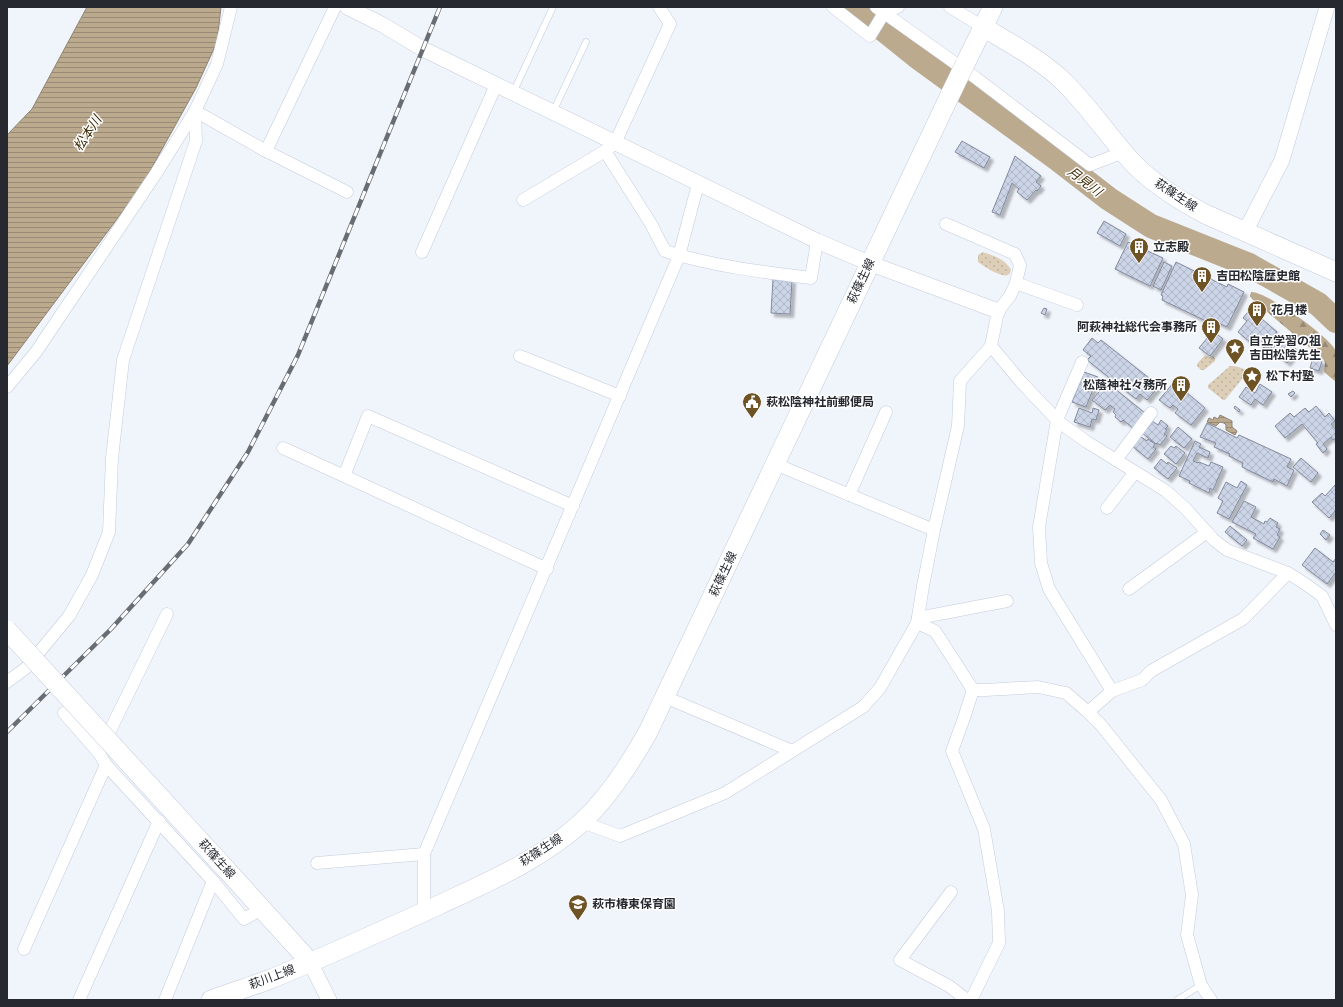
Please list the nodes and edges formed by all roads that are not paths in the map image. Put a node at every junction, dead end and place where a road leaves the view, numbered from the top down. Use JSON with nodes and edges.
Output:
{"nodes":[{"id":1,"x":231,"y":7,"type":"edge"},
{"id":2,"x":336,"y":7,"type":"edge"},
{"id":3,"x":347,"y":7,"type":"edge"},
{"id":4,"x":553,"y":7,"type":"edge"},
{"id":5,"x":659,"y":7,"type":"edge"},
{"id":6,"x":833,"y":7,"type":"edge"},
{"id":7,"x":898,"y":7,"type":"edge"},
{"id":8,"x":950,"y":7,"type":"edge"},
{"id":9,"x":993,"y":7,"type":"edge"},
{"id":10,"x":1327,"y":7,"type":"edge"},
{"id":11,"x":880,"y":10,"type":"edge"},
{"id":12,"x":983,"y":27,"type":"junction"},
{"id":13,"x":586,"y":42,"type":"dead end"},
{"id":14,"x":496,"y":85,"type":"junction"},
{"id":15,"x":513,"y":93,"type":"junction"},
{"id":16,"x":195,"y":111,"type":"junction"},
{"id":17,"x":553,"y":112,"type":"junction"},
{"id":18,"x":610,"y":147,"type":"junction"},
{"id":19,"x":266,"y":151,"type":"junction"},
{"id":20,"x":1124,"y":152,"type":"junction"},
{"id":21,"x":698,"y":184,"type":"junction"},
{"id":22,"x":347,"y":192,"type":"dead end"},
{"id":23,"x":523,"y":200,"type":"dead end"},
{"id":24,"x":946,"y":224,"type":"dead end"},
{"id":25,"x":1245,"y":232,"type":"junction"},
{"id":26,"x":817,"y":241,"type":"junction"},
{"id":27,"x":422,"y":252,"type":"dead end"},
{"id":28,"x":679,"y":256,"type":"junction"},
{"id":29,"x":870,"y":263,"type":"junction"},
{"id":30,"x":1336,"y":272,"type":"edge"},
{"id":31,"x":1016,"y":283,"type":"junction"},
{"id":32,"x":1077,"y":305,"type":"dead end"},
{"id":33,"x":998,"y":311,"type":"junction"},
{"id":34,"x":991,"y":346,"type":"junction"},
{"id":35,"x":520,"y":356,"type":"dead end"},
{"id":36,"x":1082,"y":362,"type":"dead end"},
{"id":37,"x":7,"y":387,"type":"edge"},
{"id":38,"x":620,"y":396,"type":"junction"},
{"id":39,"x":886,"y":412,"type":"dead end"},
{"id":40,"x":1151,"y":413,"type":"dead end"},
{"id":41,"x":1057,"y":420,"type":"junction"},
{"id":42,"x":283,"y":448,"type":"dead end"},
{"id":43,"x":1116,"y":460,"type":"junction"},
{"id":44,"x":775,"y":464,"type":"junction"},
{"id":45,"x":1135,"y":472,"type":"junction"},
{"id":46,"x":344,"y":476,"type":"junction"},
{"id":47,"x":849,"y":495,"type":"junction"},
{"id":48,"x":573,"y":506,"type":"junction"},
{"id":49,"x":1107,"y":508,"type":"dead end"},
{"id":50,"x":934,"y":530,"type":"junction"},
{"id":51,"x":1207,"y":532,"type":"junction"},
{"id":52,"x":547,"y":569,"type":"junction"},
{"id":53,"x":1288,"y":574,"type":"junction"},
{"id":54,"x":1129,"y":589,"type":"dead end"},
{"id":55,"x":1007,"y":601,"type":"dead end"},
{"id":56,"x":166,"y":614,"type":"dead end"},
{"id":57,"x":918,"y":621,"type":"junction"},
{"id":58,"x":1336,"y":625,"type":"edge"},
{"id":59,"x":7,"y":630,"type":"edge"},
{"id":60,"x":7,"y":682,"type":"edge"},
{"id":61,"x":973,"y":690,"type":"junction"},
{"id":62,"x":1112,"y":691,"type":"junction"},
{"id":63,"x":665,"y":697,"type":"junction"},
{"id":64,"x":1088,"y":712,"type":"junction"},
{"id":65,"x":64,"y":713,"type":"dead end"},
{"id":66,"x":792,"y":751,"type":"junction"},
{"id":67,"x":99,"y":753,"type":"junction"},
{"id":68,"x":106,"y":765,"type":"junction"},
{"id":69,"x":159,"y":821,"type":"junction"},
{"id":70,"x":582,"y":822,"type":"junction"},
{"id":71,"x":424,"y":854,"type":"junction"},
{"id":72,"x":317,"y":863,"type":"dead end"},
{"id":73,"x":219,"y":874,"type":"junction"},
{"id":74,"x":951,"y":892,"type":"dead end"},
{"id":75,"x":424,"y":911,"type":"junction"},
{"id":76,"x":24,"y":949,"type":"dead end"},
{"id":77,"x":310,"y":962,"type":"junction"},
{"id":78,"x":1201,"y":985,"type":"junction"},
{"id":79,"x":240,"y":995,"type":"edge"},
{"id":80,"x":79,"y":1000,"type":"edge"},
{"id":81,"x":166,"y":1000,"type":"edge"},
{"id":82,"x":211,"y":1000,"type":"edge"},
{"id":83,"x":329,"y":1000,"type":"edge"},
{"id":84,"x":967,"y":1000,"type":"edge"},
{"id":85,"x":971,"y":1000,"type":"edge"},
{"id":86,"x":1177,"y":1000,"type":"edge"},
{"id":87,"x":1211,"y":1000,"type":"edge"}],
"edges":[{"from":1,"to":16,"type":"street"},
{"from":2,"to":19,"type":"street"},
{"from":3,"to":14,"type":"street"},
{"from":4,"to":15,"type":"lane"},
{"from":5,"to":18,"type":"street"},
{"from":6,"to":11,"type":"street"},
{"from":7,"to":11,"type":"street"},
{"from":8,"to":12,"type":"street"},
{"from":9,"to":12,"type":"main road"},
{"from":10,"to":25,"type":"street"},
{"from":11,"to":20,"type":"street"},
{"from":12,"to":20,"type":"main road","name":"萩篠生線"},
{"from":12,"to":29,"type":"main road","name":"萩篠生線","bridge":true},
{"from":13,"to":17,"type":"lane"},
{"from":14,"to":15,"type":"street"},
{"from":14,"to":27,"type":"street"},
{"from":15,"to":17,"type":"street"},
{"from":16,"to":19,"type":"street"},
{"from":16,"to":37,"type":"street"},
{"from":16,"to":60,"type":"street"},
{"from":17,"to":18,"type":"street"},
{"from":18,"to":21,"type":"street"},
{"from":18,"to":23,"type":"street"},
{"from":18,"to":28,"type":"street"},
{"from":19,"to":22,"type":"street"},
{"from":20,"to":25,"type":"main road","name":"萩篠生線"},
{"from":21,"to":26,"type":"street"},
{"from":21,"to":28,"type":"street"},
{"from":24,"to":31,"type":"street"},
{"from":25,"to":30,"type":"main road","name":"萩篠生線"},
{"from":26,"to":28,"type":"street"},
{"from":26,"to":29,"type":"street"},
{"from":28,"to":38,"type":"street"},
{"from":29,"to":33,"type":"street"},
{"from":29,"to":44,"type":"main road","name":"萩篠生線"},
{"from":31,"to":32,"type":"street"},
{"from":31,"to":33,"type":"street"},
{"from":33,"to":34,"type":"street"},
{"from":34,"to":41,"type":"street"},
{"from":34,"to":50,"type":"street"},
{"from":35,"to":38,"type":"street"},
{"from":36,"to":41,"type":"street"},
{"from":38,"to":48,"type":"street"},
{"from":39,"to":47,"type":"street"},
{"from":40,"to":43,"type":"street"},
{"from":41,"to":43,"type":"street"},
{"from":41,"to":62,"type":"street"},
{"from":42,"to":46,"type":"street"},
{"from":43,"to":45,"type":"street"},
{"from":44,"to":47,"type":"street"},
{"from":44,"to":63,"type":"main road","name":"萩篠生線"},
{"from":45,"to":49,"type":"street"},
{"from":45,"to":51,"type":"street"},
{"from":46,"to":48,"type":"street"},
{"from":46,"to":52,"type":"street"},
{"from":47,"to":50,"type":"street"},
{"from":48,"to":52,"type":"street"},
{"from":50,"to":57,"type":"street"},
{"from":51,"to":53,"type":"street"},
{"from":51,"to":54,"type":"street"},
{"from":52,"to":71,"type":"street"},
{"from":53,"to":58,"type":"street"},
{"from":53,"to":62,"type":"street"},
{"from":55,"to":57,"type":"street"},
{"from":56,"to":67,"type":"street"},
{"from":57,"to":61,"type":"street"},
{"from":57,"to":66,"type":"street"},
{"from":59,"to":73,"type":"main road","name":"萩篠生線","bridge":true},
{"from":61,"to":64,"type":"street"},
{"from":61,"to":85,"type":"street"},
{"from":62,"to":64,"type":"street"},
{"from":63,"to":66,"type":"street"},
{"from":63,"to":70,"type":"main road","name":"萩篠生線"},
{"from":64,"to":78,"type":"street"},
{"from":65,"to":67,"type":"street"},
{"from":66,"to":70,"type":"street"},
{"from":67,"to":68,"type":"street"},
{"from":68,"to":69,"type":"street"},
{"from":68,"to":76,"type":"street"},
{"from":69,"to":73,"type":"street"},
{"from":69,"to":80,"type":"street"},
{"from":70,"to":75,"type":"main road","name":"萩篠生線"},
{"from":71,"to":72,"type":"street"},
{"from":71,"to":75,"type":"street"},
{"from":73,"to":77,"type":"main road","name":"萩篠生線"},
{"from":73,"to":81,"type":"street"},
{"from":74,"to":84,"type":"street"},
{"from":75,"to":77,"type":"main road","name":"萩篠生線"},
{"from":77,"to":79,"type":"main road","name":"萩川上線"},
{"from":77,"to":83,"type":"street"},
{"from":78,"to":86,"type":"lane"},
{"from":78,"to":87,"type":"street"},
{"from":79,"to":82,"type":"main road","name":"萩川上線"}]}
